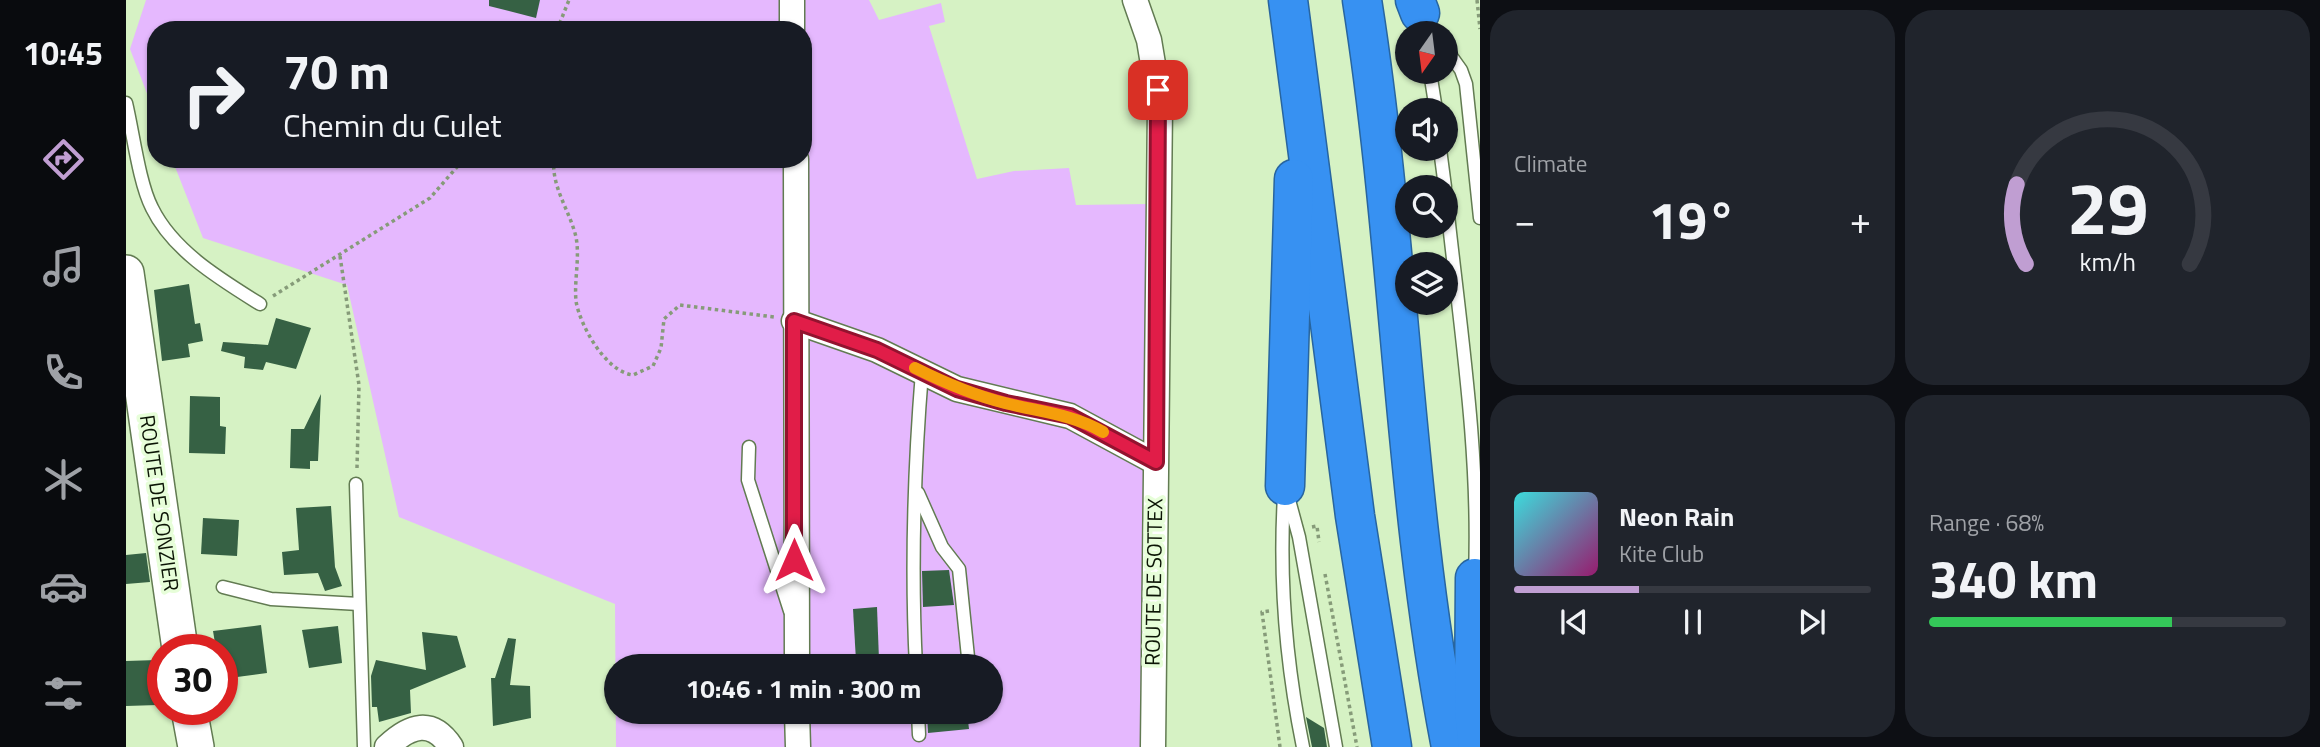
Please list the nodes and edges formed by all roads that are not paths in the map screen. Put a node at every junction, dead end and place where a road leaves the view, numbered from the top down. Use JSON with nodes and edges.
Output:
{"nodes":[{"id":1,"x":792,"y":0,"type":"edge"},
{"id":2,"x":1135,"y":0,"type":"edge"},
{"id":3,"x":1288,"y":0,"type":"edge"},
{"id":4,"x":1362,"y":0,"type":"edge"},
{"id":5,"x":792,"y":21,"type":"edge"},
{"id":6,"x":1297,"y":58,"type":"junction"},
{"id":7,"x":1458,"y":66,"type":"edge"},
{"id":8,"x":126,"y":103,"type":"edge"},
{"id":9,"x":796,"y":168,"type":"edge"},
{"id":10,"x":1480,"y":218,"type":"edge"},
{"id":11,"x":1450,"y":238,"type":"edge"},
{"id":12,"x":126,"y":273,"type":"edge"},
{"id":13,"x":260,"y":304,"type":"road end"},
{"id":14,"x":794,"y":321,"type":"junction"},
{"id":15,"x":922,"y":372,"type":"junction"},
{"id":16,"x":749,"y":447,"type":"dead end"},
{"id":17,"x":1156,"y":462,"type":"junction"},
{"id":18,"x":356,"y":484,"type":"road end"},
{"id":19,"x":1285,"y":485,"type":"junction"},
{"id":20,"x":917,"y":492,"type":"junction"},
{"id":21,"x":1479,"y":521,"type":"edge"},
{"id":22,"x":1475,"y":578,"type":"joint"},
{"id":23,"x":223,"y":587,"type":"dead end"},
{"id":24,"x":359,"y":604,"type":"junction"},
{"id":25,"x":798,"y":631,"type":"junction"},
{"id":26,"x":178,"y":634,"type":"edge"},
{"id":27,"x":797,"y":654,"type":"edge"},
{"id":28,"x":915,"y":654,"type":"edge"},
{"id":29,"x":968,"y":654,"type":"edge"},
{"id":30,"x":797,"y":724,"type":"edge"},
{"id":31,"x":919,"y":724,"type":"edge"},
{"id":32,"x":192,"y":725,"type":"edge"},
{"id":33,"x":919,"y":735,"type":"dead end"},
{"id":34,"x":196,"y":747,"type":"edge"},
{"id":35,"x":364,"y":747,"type":"edge"},
{"id":36,"x":387,"y":747,"type":"edge"},
{"id":37,"x":451,"y":747,"type":"edge"},
{"id":38,"x":798,"y":747,"type":"edge"},
{"id":39,"x":1153,"y":747,"type":"edge"},
{"id":40,"x":1303,"y":747,"type":"edge"},
{"id":41,"x":1336,"y":747,"type":"edge"},
{"id":42,"x":1392,"y":747,"type":"edge"},
{"id":43,"x":1451,"y":747,"type":"edge"},
{"id":44,"x":1478,"y":747,"type":"edge"}],
"edges":[{"from":1,"to":5,"type":"street"},
{"from":2,"to":17,"type":"street","name":"ROUTE DE SOTTEX"},
{"from":3,"to":6,"type":"highway"},
{"from":4,"to":43,"type":"highway"},
{"from":6,"to":19,"type":"highway"},
{"from":6,"to":42,"type":"highway"},
{"from":7,"to":10,"type":"lane"},
{"from":8,"to":13,"type":"lane"},
{"from":9,"to":14,"type":"street"},
{"from":11,"to":21,"type":"lane"},
{"from":12,"to":26,"type":"street","name":"ROUTE DE SONZIER"},
{"from":14,"to":15,"type":"street"},
{"from":14,"to":25,"type":"street"},
{"from":15,"to":17,"type":"street"},
{"from":15,"to":20,"type":"lane"},
{"from":16,"to":25,"type":"lane"},
{"from":17,"to":39,"type":"street","name":"ROUTE DE SOTTEX"},
{"from":18,"to":24,"type":"lane"},
{"from":19,"to":40,"type":"lane"},
{"from":19,"to":41,"type":"lane"},
{"from":20,"to":28,"type":"lane"},
{"from":20,"to":29,"type":"lane"},
{"from":21,"to":22,"type":"lane"},
{"from":22,"to":44,"type":"highway"},
{"from":23,"to":24,"type":"lane"},
{"from":24,"to":35,"type":"lane"},
{"from":25,"to":27,"type":"street"},
{"from":30,"to":38,"type":"street"},
{"from":31,"to":33,"type":"lane"},
{"from":32,"to":34,"type":"street"},
{"from":36,"to":37,"type":"street"}]}
